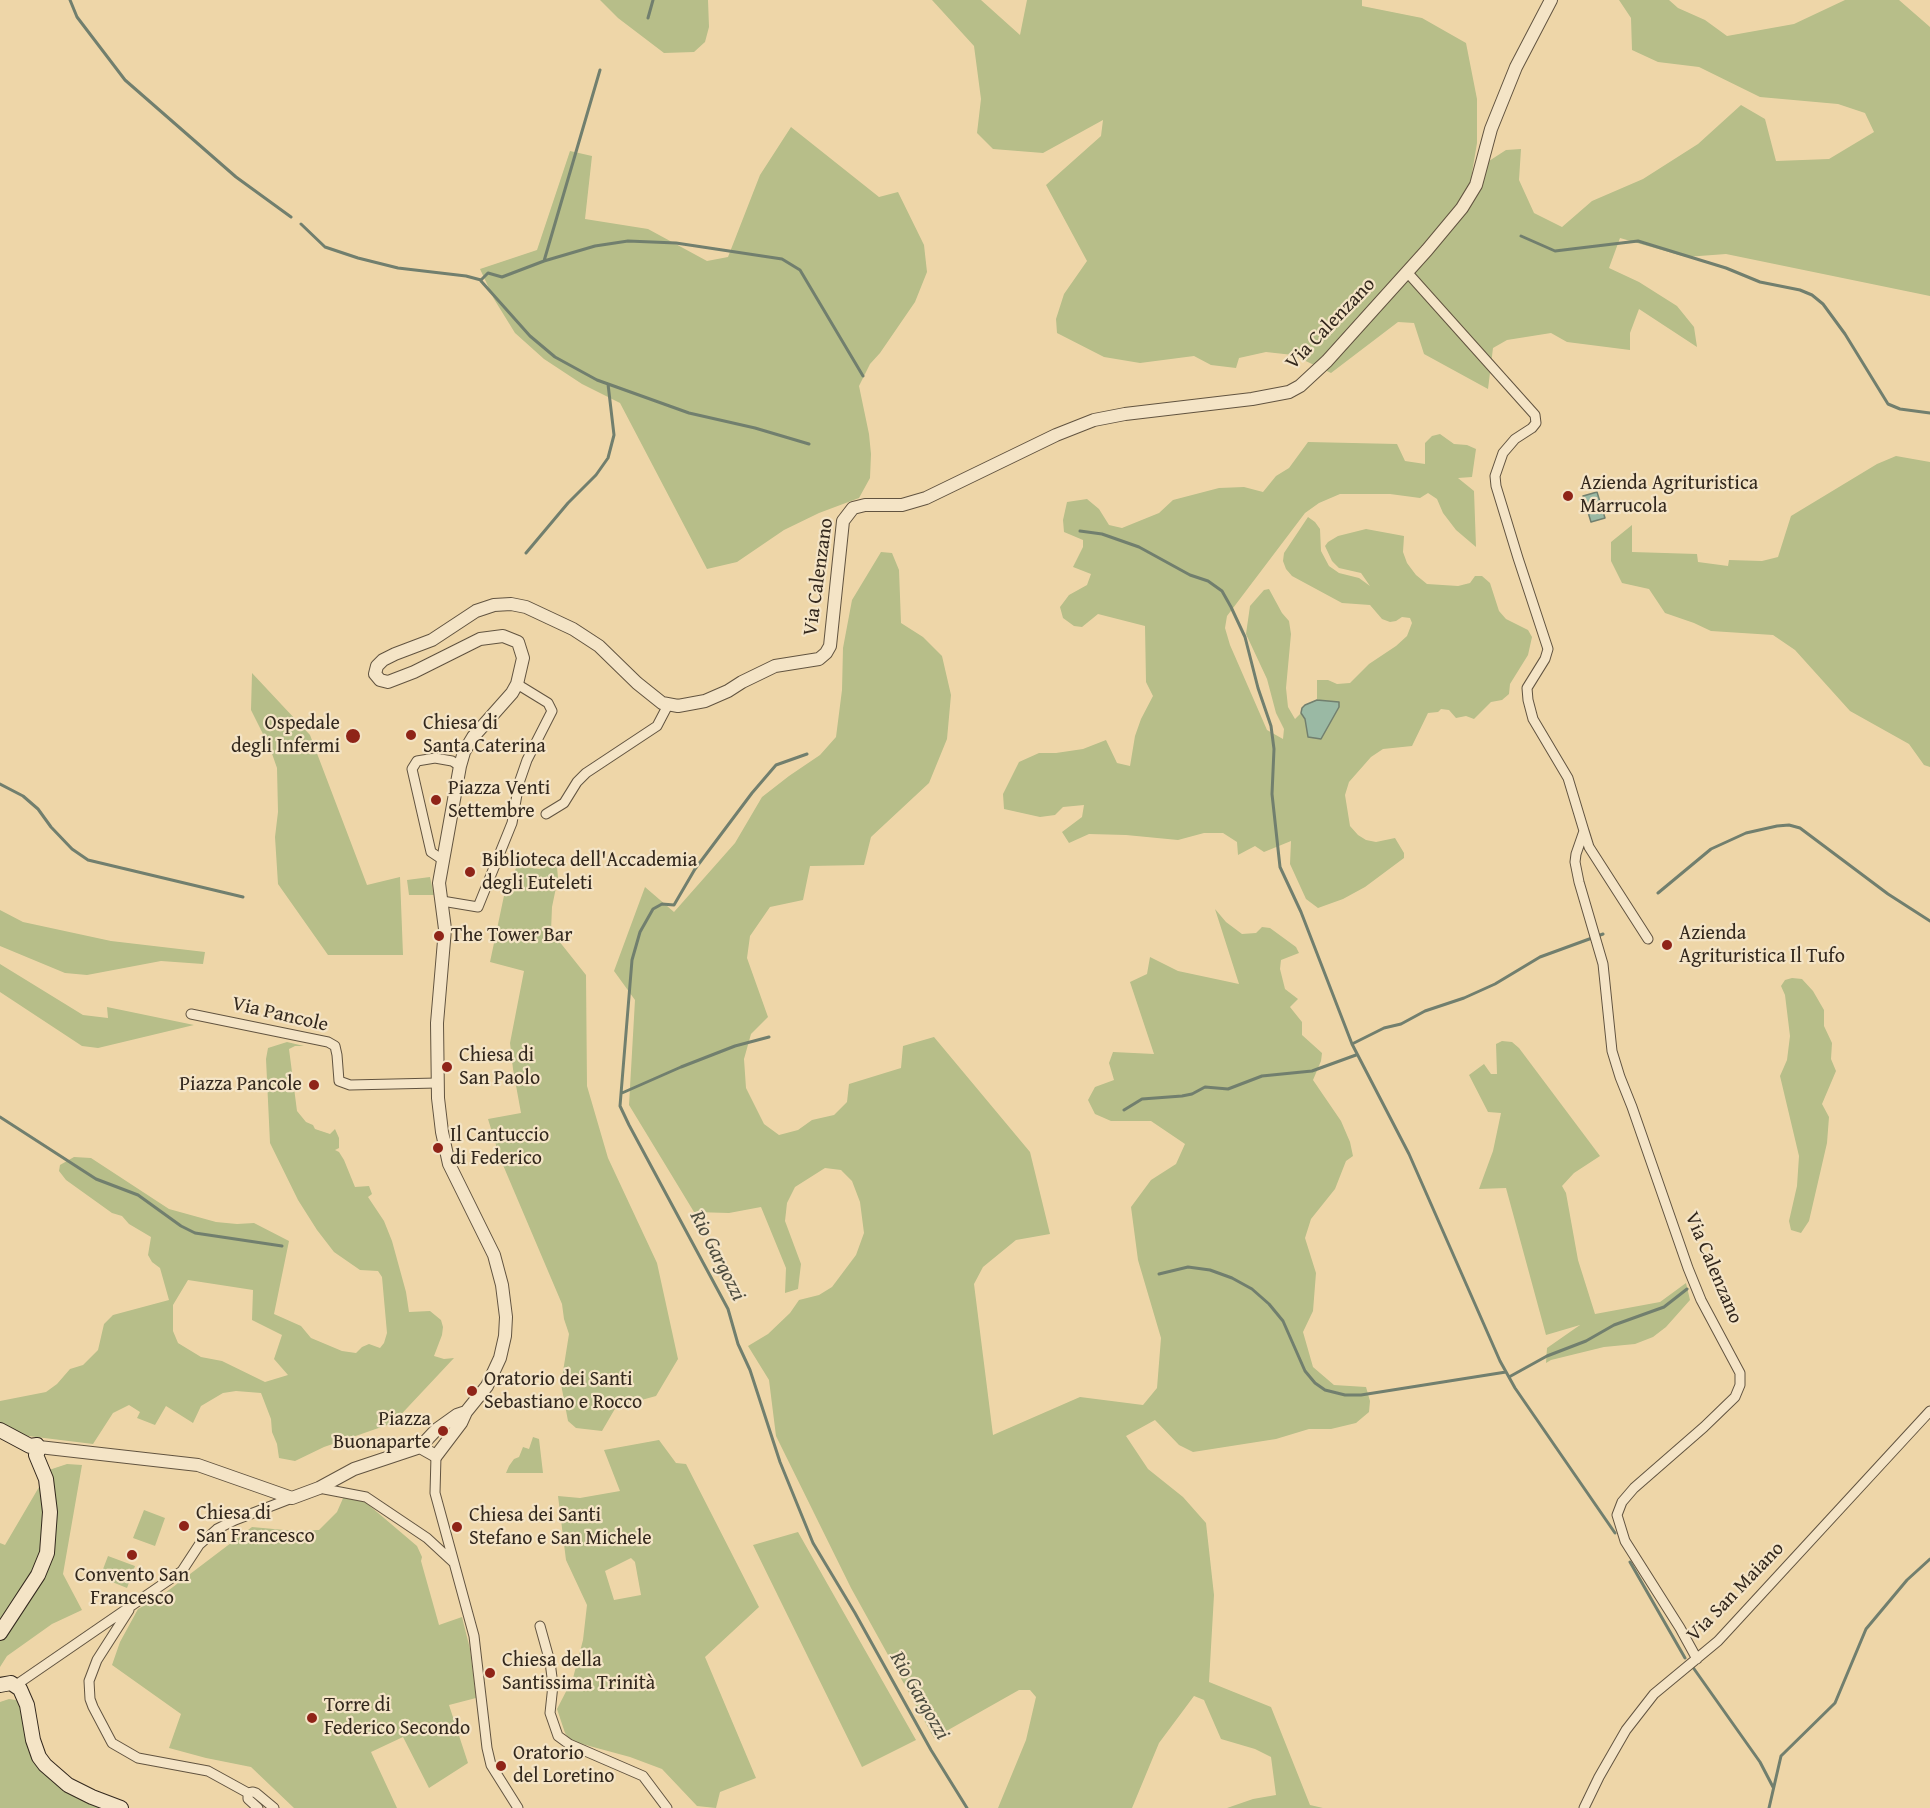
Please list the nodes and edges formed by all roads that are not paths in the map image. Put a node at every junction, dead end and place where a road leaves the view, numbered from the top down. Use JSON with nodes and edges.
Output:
{"nodes":[{"id":1,"x":1551,"y":0,"type":"edge"},
{"id":2,"x":1407,"y":272,"type":"junction"},
{"id":3,"x":517,"y":684,"type":"junction"},
{"id":4,"x":668,"y":705,"type":"junction"},
{"id":5,"x":460,"y":766,"type":"junction"},
{"id":6,"x":546,"y":814,"type":"dead end"},
{"id":7,"x":1584,"y":831,"type":"junction"},
{"id":8,"x":443,"y":860,"type":"junction"},
{"id":9,"x":442,"y":901,"type":"junction"},
{"id":10,"x":1648,"y":939,"type":"dead end"},
{"id":11,"x":191,"y":1014,"type":"dead end"},
{"id":12,"x":437,"y":1083,"type":"junction"},
{"id":13,"x":1930,"y":1411,"type":"edge"},
{"id":14,"x":466,"y":1412,"type":"junction"},
{"id":15,"x":0,"y":1430,"type":"edge"},
{"id":16,"x":420,"y":1447,"type":"junction"},
{"id":17,"x":35,"y":1449,"type":"junction"},
{"id":18,"x":436,"y":1456,"type":"junction"},
{"id":19,"x":319,"y":1488,"type":"junction"},
{"id":20,"x":292,"y":1498,"type":"junction"},
{"id":21,"x":454,"y":1563,"type":"junction"},
{"id":22,"x":132,"y":1605,"type":"junction"},
{"id":23,"x":540,"y":1626,"type":"dead end"},
{"id":24,"x":0,"y":1633,"type":"edge"},
{"id":25,"x":1697,"y":1659,"type":"junction"},
{"id":26,"x":0,"y":1685,"type":"edge"},
{"id":27,"x":16,"y":1685,"type":"junction"},
{"id":28,"x":248,"y":1793,"type":"junction"},
{"id":29,"x":121,"y":1808,"type":"edge"},
{"id":30,"x":258,"y":1808,"type":"edge"},
{"id":31,"x":274,"y":1808,"type":"edge"},
{"id":32,"x":518,"y":1808,"type":"edge"},
{"id":33,"x":667,"y":1808,"type":"edge"},
{"id":34,"x":1584,"y":1808,"type":"edge"}],
"edges":[{"from":1,"to":2,"type":"street","name":"Via Calenzano"},
{"from":2,"to":4,"type":"street","name":"Via Calenzano"},
{"from":2,"to":7,"type":"street"},
{"from":3,"to":4,"type":"street"},
{"from":3,"to":5,"type":"street"},
{"from":3,"to":9,"type":"street"},
{"from":4,"to":6,"type":"street"},
{"from":5,"to":8,"type":"street"},
{"from":5,"to":8,"type":"street"},
{"from":7,"to":10,"type":"street"},
{"from":7,"to":25,"type":"street","name":"Via Calenzano"},
{"from":8,"to":9,"type":"street"},
{"from":9,"to":12,"type":"street"},
{"from":11,"to":12,"type":"street","name":"Via Pancole"},
{"from":12,"to":14,"type":"street"},
{"from":13,"to":25,"type":"street","name":"Via San Maiano"},
{"from":14,"to":16,"type":"street"},
{"from":14,"to":18,"type":"street"},
{"from":15,"to":17,"type":"main road"},
{"from":16,"to":18,"type":"street"},
{"from":16,"to":19,"type":"street"},
{"from":17,"to":20,"type":"street"},
{"from":17,"to":24,"type":"main road"},
{"from":18,"to":21,"type":"street"},
{"from":19,"to":20,"type":"street"},
{"from":19,"to":21,"type":"street"},
{"from":20,"to":22,"type":"street"},
{"from":21,"to":32,"type":"street"},
{"from":22,"to":27,"type":"street"},
{"from":22,"to":28,"type":"street"},
{"from":23,"to":33,"type":"street"},
{"from":25,"to":34,"type":"street","name":"Via San Maiano"},
{"from":26,"to":27,"type":"main road"},
{"from":27,"to":29,"type":"main road"},
{"from":28,"to":30,"type":"street"},
{"from":28,"to":31,"type":"street"}]}
